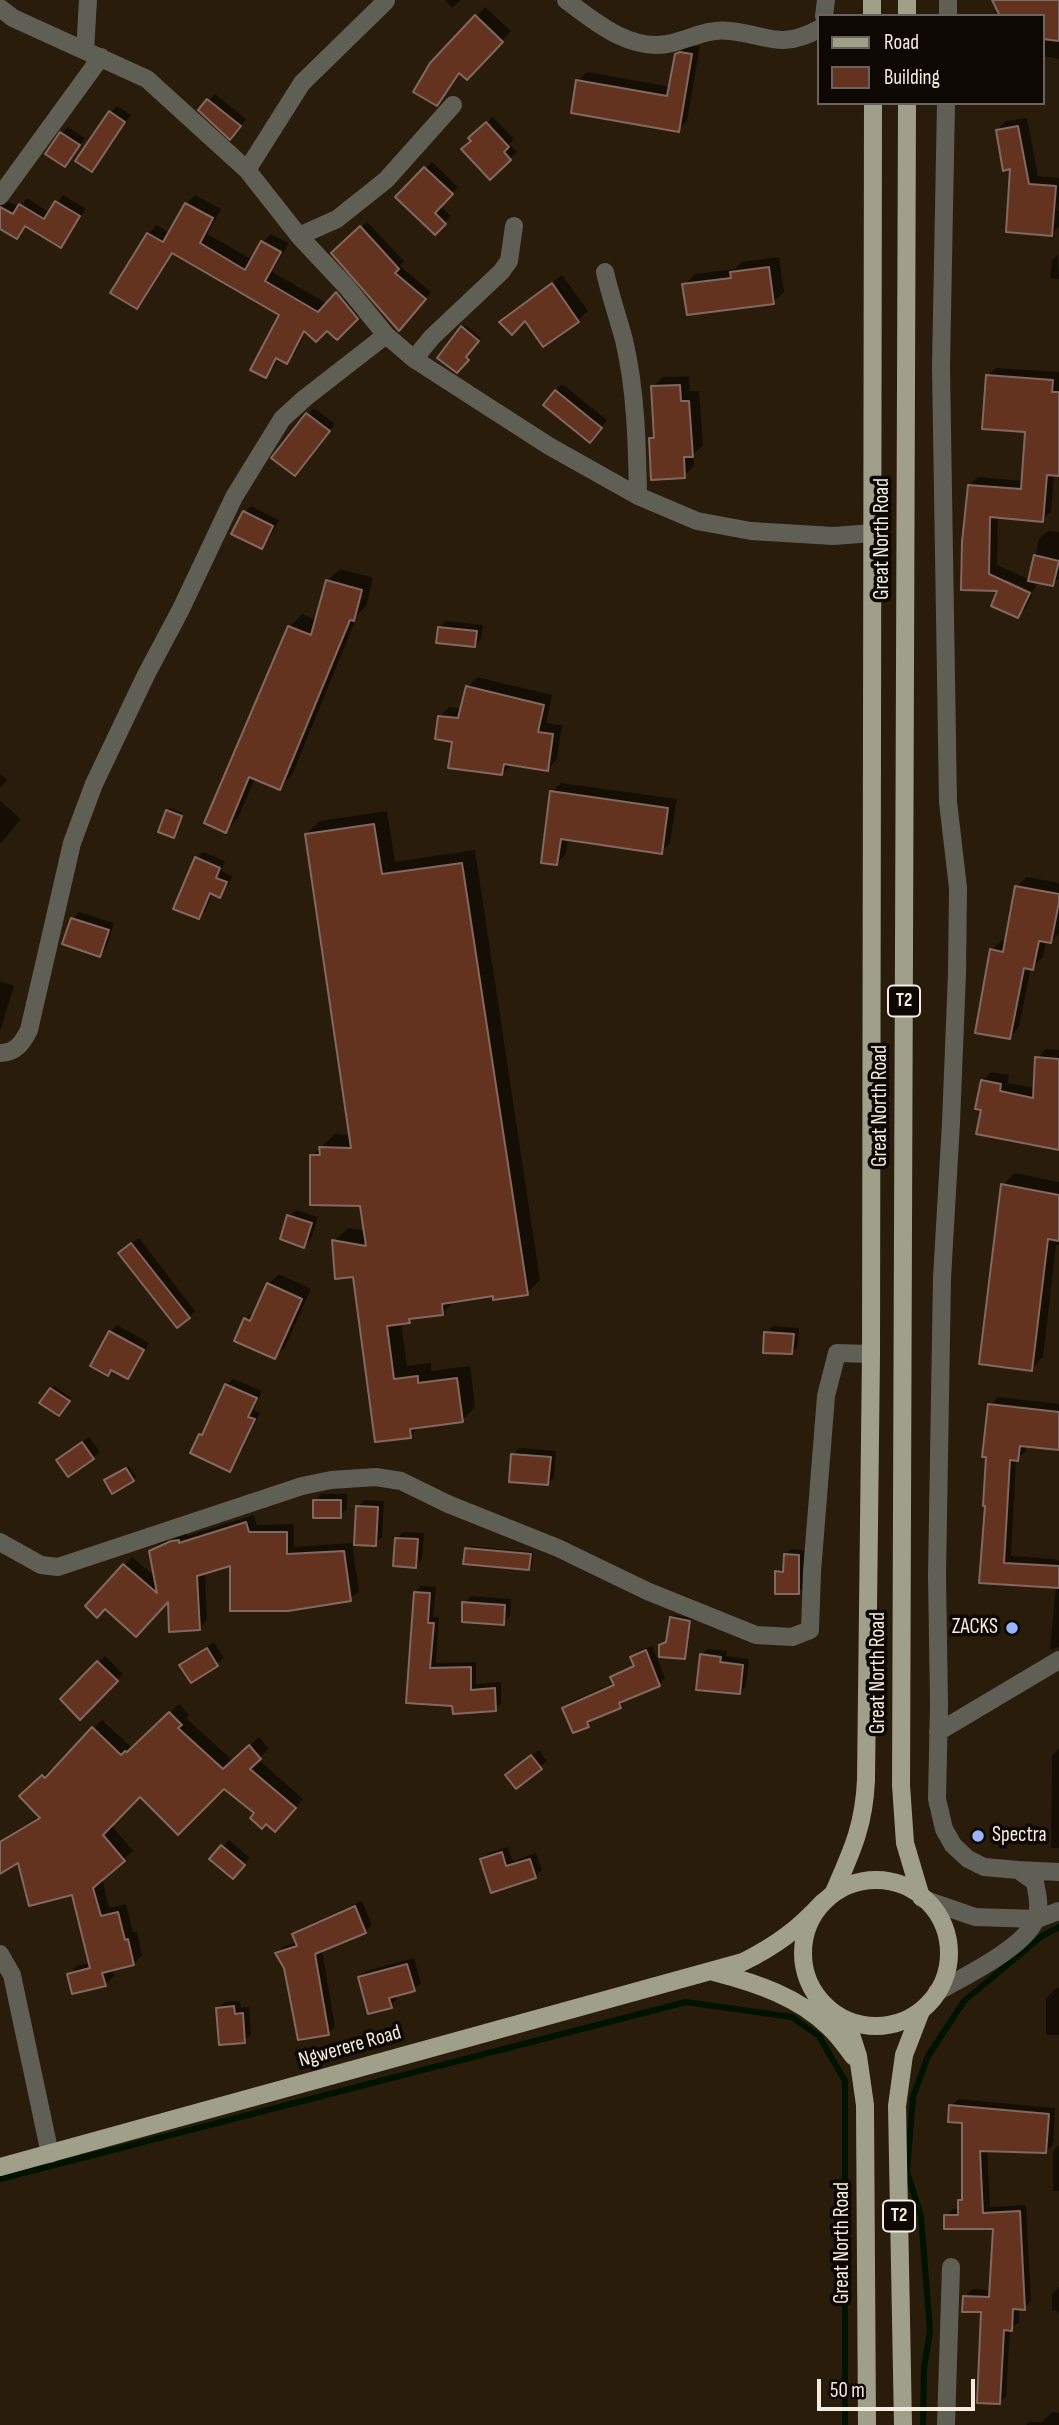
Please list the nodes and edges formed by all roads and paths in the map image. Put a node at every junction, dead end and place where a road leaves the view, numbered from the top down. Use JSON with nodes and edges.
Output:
{"nodes":[{"id":1,"x":89,"y":0,"type":"edge"},
{"id":2,"x":566,"y":0,"type":"edge"},
{"id":3,"x":386,"y":1,"type":"edge"},
{"id":4,"x":0,"y":8,"type":"edge"},
{"id":5,"x":818,"y":30,"type":"edge"},
{"id":6,"x":93,"y":54,"type":"junction"},
{"id":7,"x":453,"y":104,"type":"dead end"},
{"id":8,"x":873,"y":105,"type":"edge"},
{"id":9,"x":907,"y":105,"type":"edge"},
{"id":10,"x":946,"y":105,"type":"edge"},
{"id":11,"x":247,"y":170,"type":"junction"},
{"id":12,"x":0,"y":196,"type":"edge"},
{"id":13,"x":514,"y":226,"type":"dead end"},
{"id":14,"x":299,"y":236,"type":"junction"},
{"id":15,"x":605,"y":272,"type":"dead end"},
{"id":16,"x":386,"y":334,"type":"junction"},
{"id":17,"x":414,"y":359,"type":"junction"},
{"id":18,"x":638,"y":496,"type":"junction"},
{"id":19,"x":873,"y":533,"type":"junction"},
{"id":20,"x":0,"y":1053,"type":"edge"},
{"id":21,"x":872,"y":1354,"type":"junction"},
{"id":22,"x":0,"y":1542,"type":"edge"},
{"id":23,"x":1059,"y":1660,"type":"edge"},
{"id":24,"x":939,"y":1732,"type":"junction"},
{"id":25,"x":1017,"y":1870,"type":"junction"},
{"id":26,"x":1059,"y":1872,"type":"edge"},
{"id":27,"x":828,"y":1897,"type":"junction"},
{"id":28,"x":922,"y":1898,"type":"junction"},
{"id":29,"x":1059,"y":1911,"type":"edge"},
{"id":30,"x":1037,"y":1919,"type":"junction"},
{"id":31,"x":0,"y":1954,"type":"edge"},
{"id":32,"x":711,"y":1971,"type":"junction"},
{"id":33,"x":937,"y":1992,"type":"junction"},
{"id":34,"x":794,"y":2001,"type":"junction"},
{"id":35,"x":921,"y":2011,"type":"junction"},
{"id":36,"x":842,"y":2019,"type":"junction"},
{"id":37,"x":859,"y":2062,"type":"junction"},
{"id":38,"x":50,"y":2154,"type":"junction"},
{"id":39,"x":0,"y":2167,"type":"edge"},
{"id":40,"x":951,"y":2267,"type":"dead end"},
{"id":41,"x":867,"y":2425,"type":"edge"},
{"id":42,"x":903,"y":2425,"type":"edge"},
{"id":43,"x":946,"y":2425,"type":"edge"}],
"edges":[{"from":1,"to":6,"type":"street"},
{"from":2,"to":5,"type":"street"},
{"from":3,"to":11,"type":"street"},
{"from":4,"to":6,"type":"street"},
{"from":6,"to":11,"type":"street"},
{"from":6,"to":12,"type":"street"},
{"from":7,"to":14,"type":"street"},
{"from":8,"to":19,"type":"main road","name":"Great North Road","number":"T2"},
{"from":9,"to":28,"type":"main road","name":"Great North Road","number":"T2"},
{"from":10,"to":24,"type":"street"},
{"from":11,"to":14,"type":"street"},
{"from":13,"to":17,"type":"street"},
{"from":14,"to":16,"type":"street"},
{"from":15,"to":18,"type":"street"},
{"from":16,"to":17,"type":"street"},
{"from":16,"to":20,"type":"street"},
{"from":17,"to":18,"type":"street"},
{"from":18,"to":19,"type":"street"},
{"from":19,"to":21,"type":"main road","name":"Great North Road","number":"T2"},
{"from":21,"to":22,"type":"street"},
{"from":21,"to":27,"type":"main road","name":"Great North Road","number":"T2"},
{"from":23,"to":24,"type":"street"},
{"from":24,"to":25,"type":"street"},
{"from":25,"to":26,"type":"street"},
{"from":25,"to":30,"type":"street"},
{"from":27,"to":28,"type":"main road"},
{"from":27,"to":32,"type":"main road","name":"Ngwerere Road"},
{"from":27,"to":36,"type":"main road"},
{"from":28,"to":30,"type":"street"},
{"from":28,"to":33,"type":"main road"},
{"from":29,"to":30,"type":"street"},
{"from":30,"to":33,"type":"street"},
{"from":31,"to":38,"type":"street"},
{"from":32,"to":34,"type":"main road"},
{"from":32,"to":38,"type":"main road","name":"Ngwerere Road"},
{"from":33,"to":35,"type":"main road"},
{"from":34,"to":36,"type":"main road"},
{"from":34,"to":37,"type":"main road"},
{"from":35,"to":36,"type":"main road"},
{"from":35,"to":42,"type":"main road","number":"T2"},
{"from":36,"to":37,"type":"main road","name":"Great North Road","number":"T2"},
{"from":37,"to":41,"type":"main road","name":"Great North Road","number":"T2"},
{"from":38,"to":39,"type":"main road","name":"Ngwerere Road"},
{"from":40,"to":43,"type":"street"}]}
